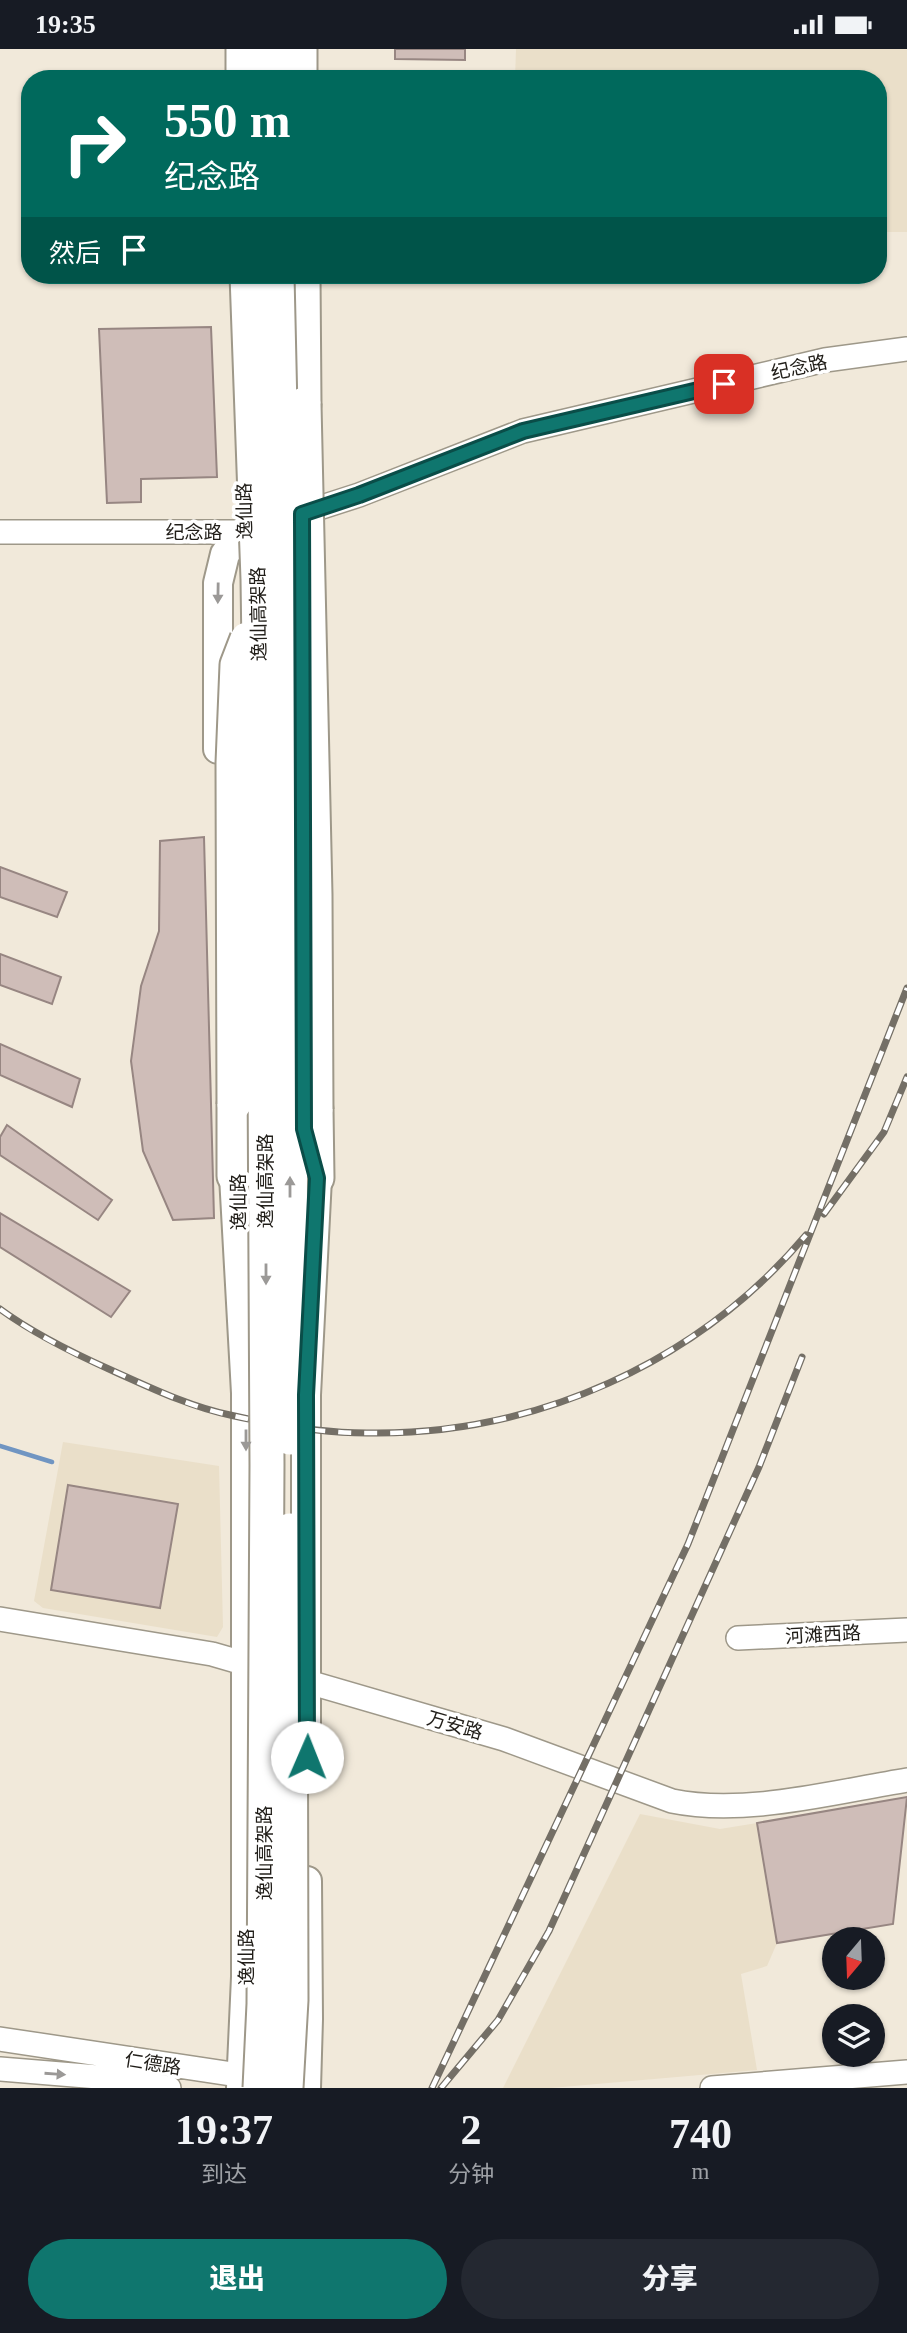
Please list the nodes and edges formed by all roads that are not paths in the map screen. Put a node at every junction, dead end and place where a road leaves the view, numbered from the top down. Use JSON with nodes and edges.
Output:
{"nodes":[{"id":1,"x":240,"y":49,"type":"edge"},
{"id":2,"x":275,"y":49,"type":"edge"},
{"id":3,"x":292,"y":49,"type":"edge"},
{"id":4,"x":300,"y":49,"type":"edge"},
{"id":5,"x":241,"y":70,"type":"edge"},
{"id":6,"x":275,"y":70,"type":"edge"},
{"id":7,"x":292,"y":70,"type":"edge"},
{"id":8,"x":300,"y":70,"type":"edge"},
{"id":9,"x":245,"y":284,"type":"edge"},
{"id":10,"x":245,"y":284,"type":"edge"},
{"id":11,"x":278,"y":284,"type":"edge"},
{"id":12,"x":299,"y":284,"type":"edge"},
{"id":13,"x":300,"y":284,"type":"edge"},
{"id":14,"x":907,"y":349,"type":"edge"},
{"id":15,"x":304,"y":404,"type":"junction"},
{"id":16,"x":293,"y":527,"type":"junction"},
{"id":17,"x":0,"y":532,"type":"edge"},
{"id":18,"x":243,"y":532,"type":"junction"},
{"id":19,"x":259,"y":611,"type":"junction"},
{"id":20,"x":234,"y":1176,"type":"junction"},
{"id":21,"x":317,"y":1178,"type":"junction"},
{"id":22,"x":246,"y":1393,"type":"junction"},
{"id":23,"x":306,"y":1395,"type":"junction"},
{"id":24,"x":0,"y":1619,"type":"edge"},
{"id":25,"x":907,"y":1630,"type":"edge"},
{"id":26,"x":738,"y":1639,"type":"dead end"},
{"id":27,"x":246,"y":1663,"type":"junction"},
{"id":28,"x":308,"y":1683,"type":"junction"},
{"id":29,"x":907,"y":1780,"type":"edge"},
{"id":30,"x":0,"y":2039,"type":"edge"},
{"id":31,"x":0,"y":2069,"type":"edge"},
{"id":32,"x":907,"y":2072,"type":"edge"},
{"id":33,"x":247,"y":2084,"type":"edge"},
{"id":34,"x":751,"y":2086,"type":"edge"},
{"id":35,"x":299,"y":2087,"type":"edge"},
{"id":36,"x":169,"y":2088,"type":"edge"},
{"id":37,"x":712,"y":2088,"type":"edge"}],
"edges":[{"from":1,"to":5,"type":"highway"},
{"from":2,"to":6,"type":"highway"},
{"from":3,"to":7,"type":"main road"},
{"from":4,"to":8,"type":"highway"},
{"from":9,"to":18,"type":"main road","name":"逸仙路"},
{"from":10,"to":19,"type":"highway","name":"逸仙高架路","bridge":true},
{"from":11,"to":16,"type":"highway","name":"逸仙高架路","bridge":true},
{"from":12,"to":16,"type":"main road"},
{"from":13,"to":15,"type":"highway"},
{"from":14,"to":16,"type":"street","name":"纪念路"},
{"from":15,"to":16,"type":"highway","bridge":true},
{"from":15,"to":21,"type":"highway","bridge":true},
{"from":16,"to":18,"type":"street","name":"纪念路"},
{"from":16,"to":21,"type":"main road"},
{"from":35,"to":16,"type":"highway","name":"逸仙高架路","one_way":true,"bridge":true},
{"from":17,"to":18,"type":"street","name":"纪念路"},
{"from":18,"to":20,"type":"main road","name":"逸仙路","one_way":true},
{"from":19,"to":20,"type":"highway","bridge":true},
{"from":19,"to":33,"type":"highway","name":"逸仙高架路","one_way":true,"bridge":true},
{"from":20,"to":22,"type":"main road","name":"逸仙路"},
{"from":21,"to":23,"type":"main road"},
{"from":22,"to":23,"type":"main road"},
{"from":22,"to":27,"type":"main road","name":"逸仙路","one_way":true},
{"from":23,"to":28,"type":"main road"},
{"from":24,"to":27,"type":"street","name":"万安路"},
{"from":25,"to":26,"type":"street","name":"河滩西路"},
{"from":27,"to":28,"type":"street","name":"万安路"},
{"from":27,"to":33,"type":"main road","name":"逸仙路"},
{"from":28,"to":29,"type":"street","name":"万安路"},
{"from":28,"to":35,"type":"main road"},
{"from":30,"to":33,"type":"street","name":"仁德路"},
{"from":31,"to":36,"type":"street","one_way":true},
{"from":32,"to":34,"type":"street"},
{"from":33,"to":35,"type":"street","name":"仁德路"},
{"from":34,"to":37,"type":"street"}]}
